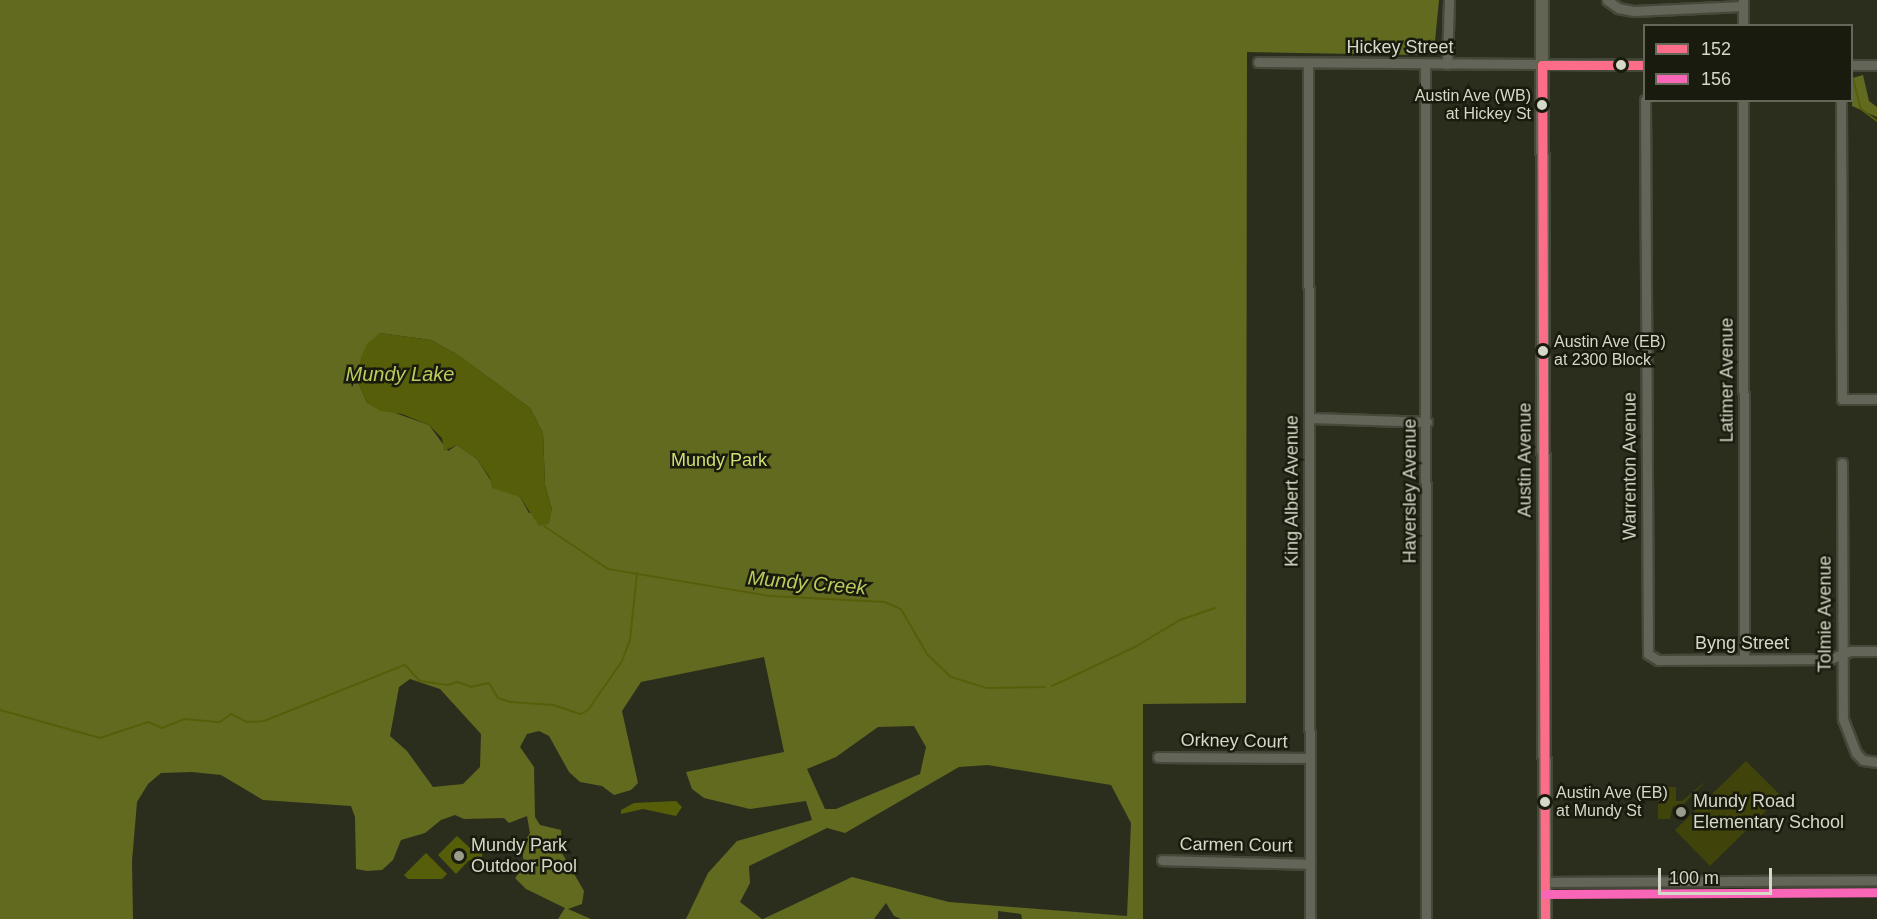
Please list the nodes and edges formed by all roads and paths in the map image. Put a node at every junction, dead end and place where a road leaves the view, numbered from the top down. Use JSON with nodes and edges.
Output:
{"nodes":[{"id":1,"x":1449,"y":0,"type":"edge"},
{"id":2,"x":1542,"y":0,"type":"edge"},
{"id":3,"x":1607,"y":0,"type":"edge"},
{"id":4,"x":1743,"y":3,"type":"edge"},
{"id":5,"x":1743,"y":24,"type":"edge"},
{"id":6,"x":1258,"y":62,"type":"dead end"},
{"id":7,"x":1308,"y":63,"type":"junction"},
{"id":8,"x":1425,"y":64,"type":"junction"},
{"id":9,"x":1447,"y":64,"type":"junction"},
{"id":10,"x":1542,"y":64,"type":"junction"},
{"id":11,"x":1643,"y":65,"type":"edge"},
{"id":12,"x":1853,"y":65,"type":"edge"},
{"id":13,"x":1877,"y":65,"type":"edge"},
{"id":14,"x":1645,"y":102,"type":"edge"},
{"id":15,"x":1743,"y":102,"type":"edge"},
{"id":16,"x":1841,"y":102,"type":"edge"},
{"id":17,"x":1877,"y":399,"type":"edge"},
{"id":18,"x":1309,"y":418,"type":"junction"},
{"id":19,"x":1427,"y":422,"type":"junction"},
{"id":20,"x":1842,"y":463,"type":"dead end"},
{"id":21,"x":1647,"y":651,"type":"joint"},
{"id":22,"x":1877,"y":651,"type":"edge"},
{"id":23,"x":1841,"y":655,"type":"junction"},
{"id":24,"x":1744,"y":659,"type":"junction"},
{"id":25,"x":1158,"y":757,"type":"dead end"},
{"id":26,"x":1309,"y":758,"type":"junction"},
{"id":27,"x":1877,"y":762,"type":"edge"},
{"id":28,"x":1162,"y":860,"type":"dead end"},
{"id":29,"x":1310,"y":864,"type":"junction"},
{"id":30,"x":1877,"y":880,"type":"edge"},
{"id":31,"x":1545,"y":882,"type":"junction"},
{"id":32,"x":1310,"y":919,"type":"edge"},
{"id":33,"x":1426,"y":919,"type":"edge"},
{"id":34,"x":1545,"y":919,"type":"edge"}],
"edges":[{"from":1,"to":9,"type":"street"},
{"from":2,"to":10,"type":"main road","name":"Austin Avenue"},
{"from":3,"to":4,"type":"street"},
{"from":4,"to":5,"type":"street"},
{"from":6,"to":7,"type":"street","name":"Hickey Street"},
{"from":7,"to":8,"type":"street","name":"Hickey Street"},
{"from":7,"to":18,"type":"street","name":"King Albert Avenue"},
{"from":8,"to":9,"type":"street","name":"Hickey Street"},
{"from":8,"to":19,"type":"street","name":"Haversley Avenue"},
{"from":9,"to":10,"type":"street","name":"Hickey Street"},
{"from":10,"to":11,"type":"street","name":"Hickey Street"},
{"from":10,"to":31,"type":"main road","name":"Austin Avenue"},
{"from":12,"to":13,"type":"street"},
{"from":14,"to":21,"type":"street","name":"Warrenton Avenue"},
{"from":15,"to":24,"type":"street","name":"Latimer Avenue"},
{"from":16,"to":17,"type":"street"},
{"from":18,"to":19,"type":"street"},
{"from":18,"to":26,"type":"street","name":"King Albert Avenue"},
{"from":19,"to":33,"type":"street","name":"Haversley Avenue"},
{"from":20,"to":23,"type":"street","name":"Tolmie Avenue"},
{"from":21,"to":24,"type":"street","name":"Byng Street"},
{"from":22,"to":23,"type":"street","name":"Byng Street"},
{"from":23,"to":24,"type":"street","name":"Byng Street"},
{"from":23,"to":27,"type":"street","name":"Tolmie Avenue"},
{"from":25,"to":26,"type":"street","name":"Orkney Court"},
{"from":26,"to":29,"type":"street","name":"King Albert Avenue"},
{"from":28,"to":29,"type":"street","name":"Carmen Court"},
{"from":29,"to":32,"type":"street","name":"King Albert Avenue"},
{"from":30,"to":31,"type":"street"},
{"from":31,"to":34,"type":"main road","name":"Austin Avenue"}]}
